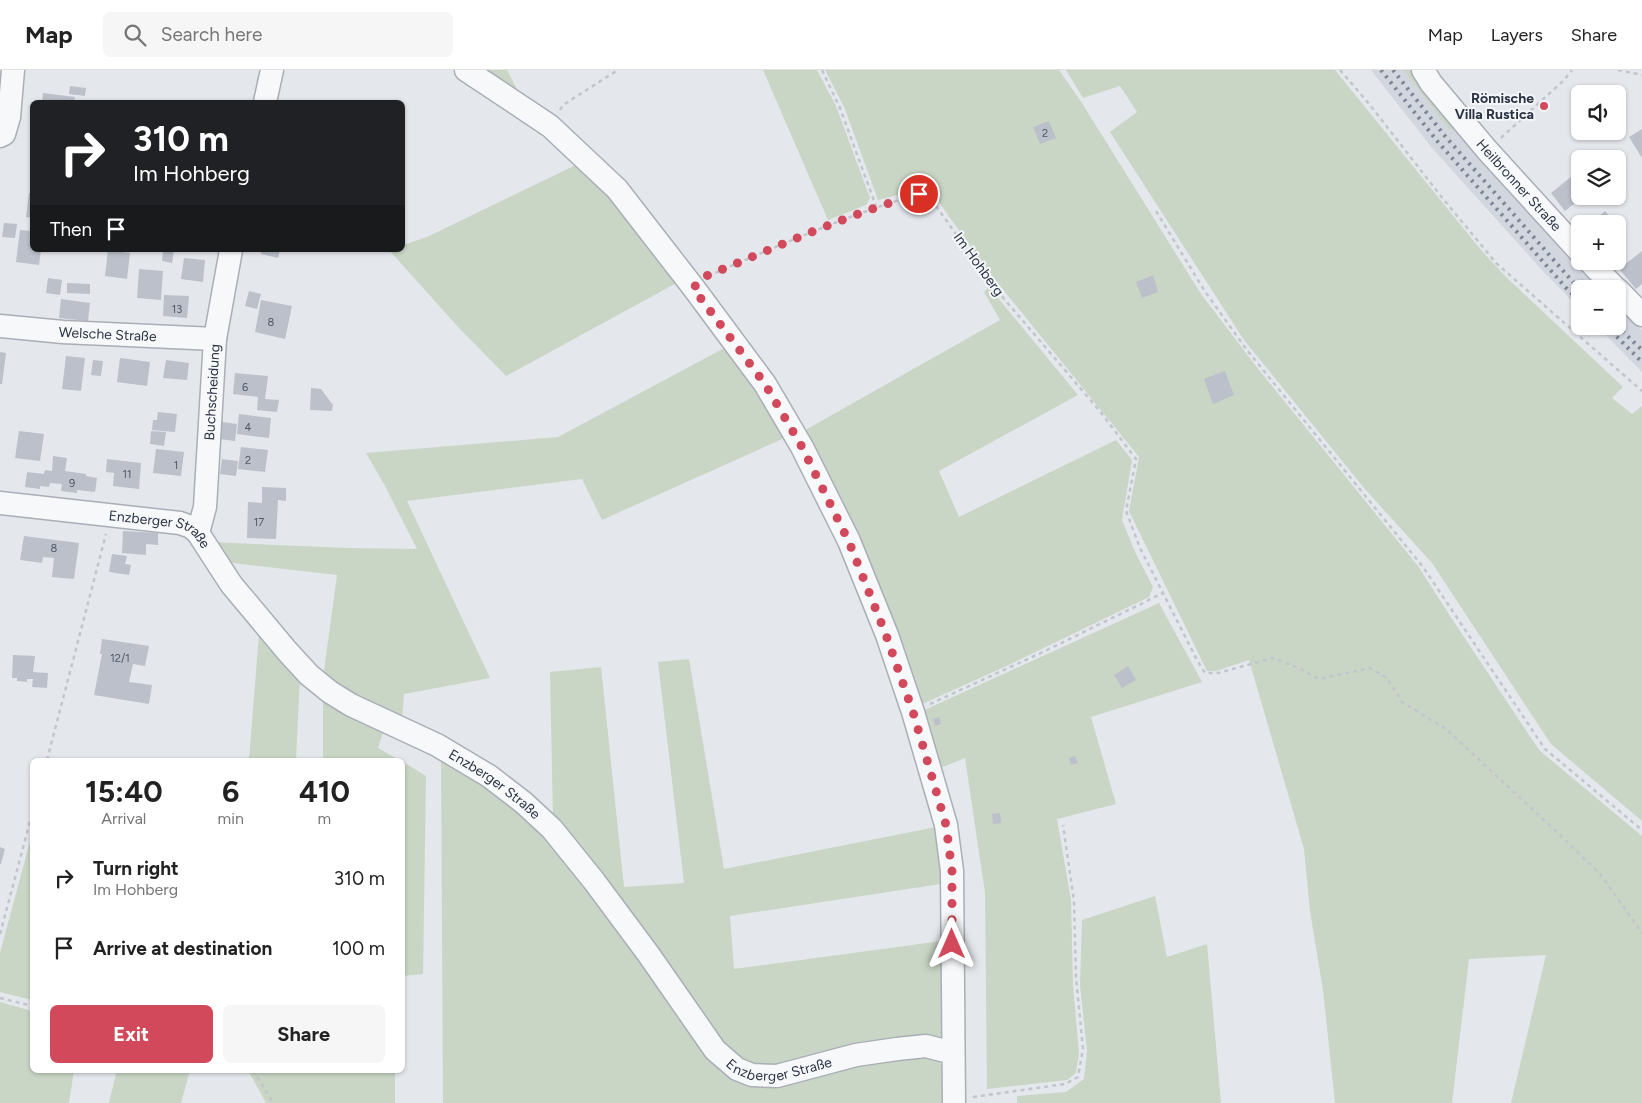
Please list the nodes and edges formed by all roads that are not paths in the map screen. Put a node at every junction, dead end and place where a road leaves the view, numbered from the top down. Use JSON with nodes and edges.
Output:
{"nodes":[{"id":1,"x":13,"y":70,"type":"edge"},
{"id":2,"x":272,"y":70,"type":"edge"},
{"id":3,"x":466,"y":70,"type":"edge"},
{"id":4,"x":1423,"y":70,"type":"edge"},
{"id":5,"x":265,"y":100,"type":"edge"},
{"id":6,"x":0,"y":136,"type":"edge"},
{"id":7,"x":1571,"y":242,"type":"edge"},
{"id":8,"x":231,"y":252,"type":"edge"},
{"id":9,"x":1598,"y":270,"type":"edge"},
{"id":10,"x":1608,"y":280,"type":"edge"},
{"id":11,"x":1626,"y":298,"type":"edge"},
{"id":12,"x":1642,"y":315,"type":"edge"},
{"id":13,"x":0,"y":326,"type":"edge"},
{"id":14,"x":215,"y":338,"type":"junction"},
{"id":15,"x":0,"y":503,"type":"edge"},
{"id":16,"x":198,"y":533,"type":"junction"},
{"id":17,"x":953,"y":1053,"type":"junction"},
{"id":18,"x":954,"y":1101,"type":"edge"}],
"edges":[{"from":1,"to":6,"type":"street"},
{"from":2,"to":5,"type":"street"},
{"from":3,"to":17,"type":"street"},
{"from":4,"to":7,"type":"street","name":"Heilbronner Straße"},
{"from":8,"to":14,"type":"street","name":"Buchscheidung"},
{"from":9,"to":10,"type":"street"},
{"from":11,"to":12,"type":"street"},
{"from":13,"to":14,"type":"street","name":"Welsche Straße"},
{"from":14,"to":16,"type":"street","name":"Buchscheidung"},
{"from":15,"to":16,"type":"street","name":"Enzberger Straße"},
{"from":16,"to":17,"type":"street","name":"Enzberger Straße"},
{"from":17,"to":18,"type":"street"}]}
